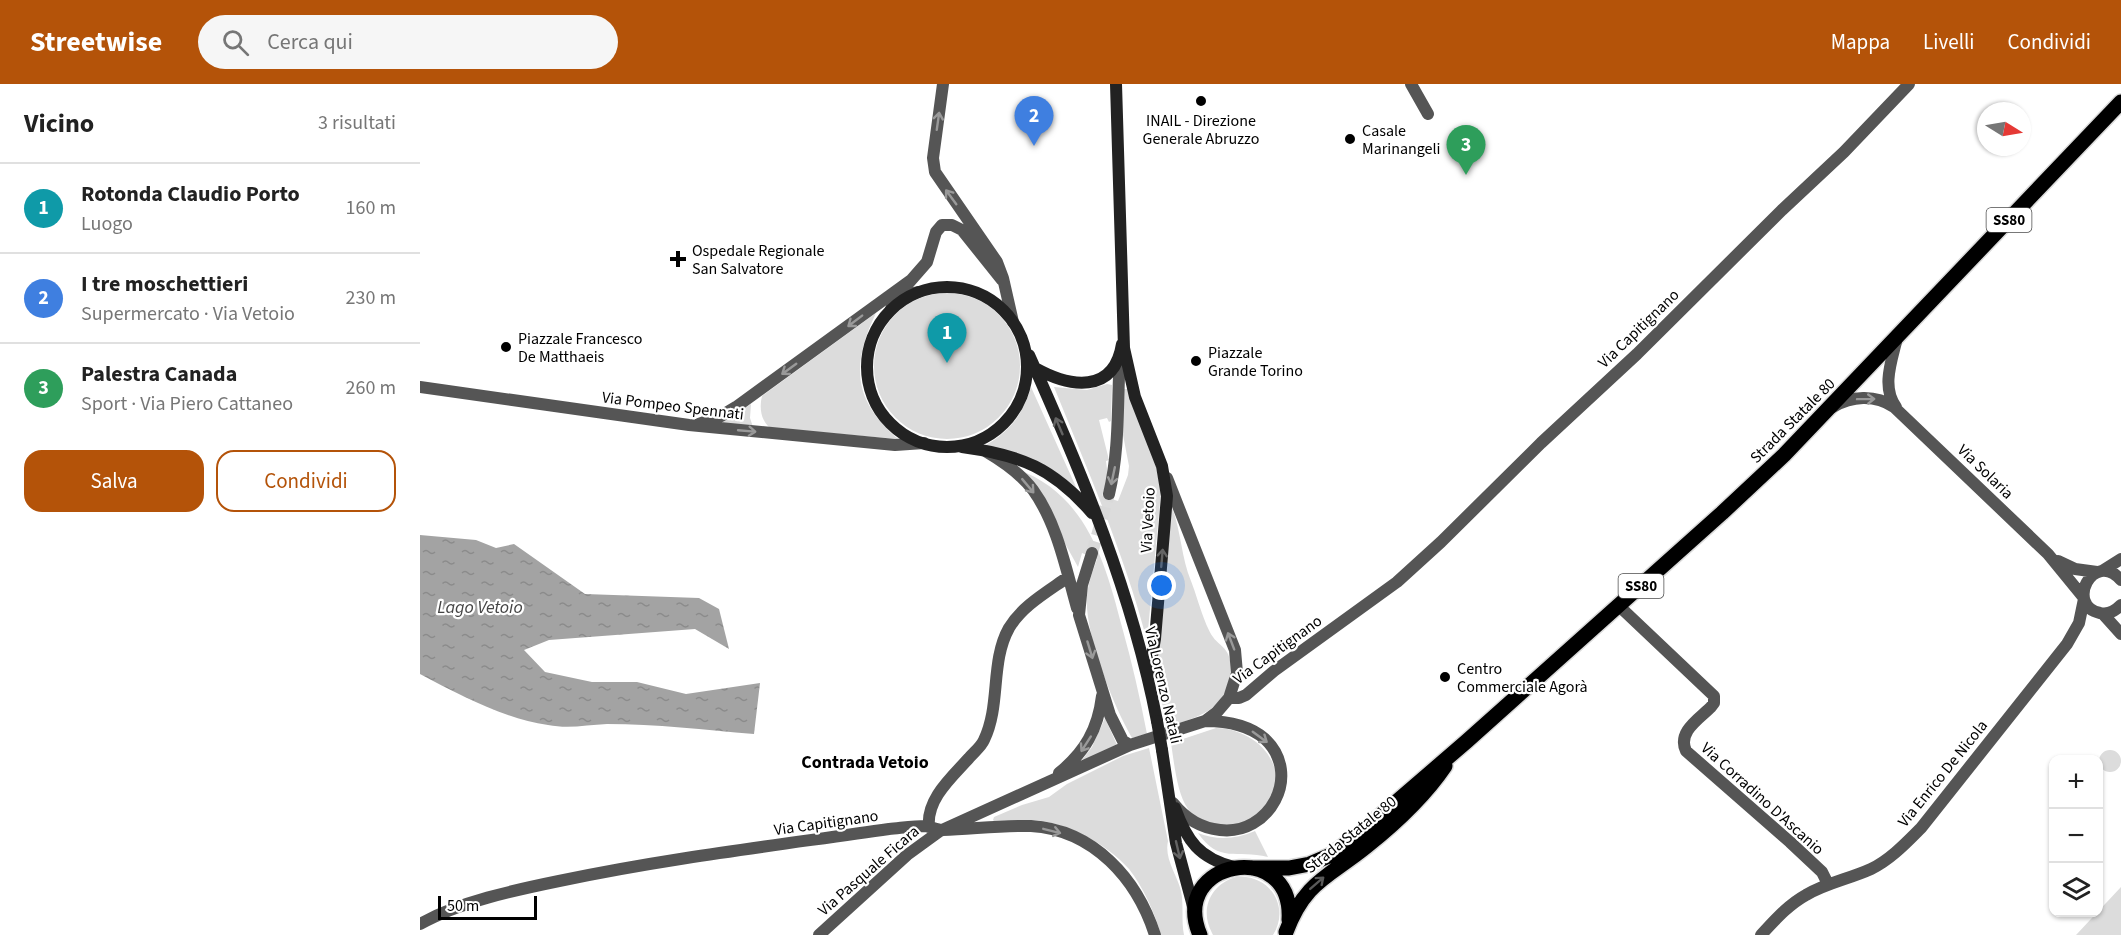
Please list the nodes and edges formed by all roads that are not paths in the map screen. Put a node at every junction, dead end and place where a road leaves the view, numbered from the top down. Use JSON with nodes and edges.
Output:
{"nodes":[{"id":1,"x":943,"y":84,"type":"edge"},
{"id":2,"x":1116,"y":84,"type":"edge"},
{"id":3,"x":1411,"y":84,"type":"edge"},
{"id":4,"x":1909,"y":84,"type":"edge"},
{"id":5,"x":2121,"y":102,"type":"edge"},
{"id":6,"x":1428,"y":114,"type":"dead end"},
{"id":7,"x":911,"y":280,"type":"junction"},
{"id":8,"x":1005,"y":283,"type":"junction"},
{"id":9,"x":918,"y":292,"type":"junction"},
{"id":10,"x":898,"y":297,"type":"junction"},
{"id":11,"x":873,"y":307,"type":"junction"},
{"id":12,"x":891,"y":309,"type":"junction"},
{"id":13,"x":1013,"y":322,"type":"junction"},
{"id":14,"x":1123,"y":334,"type":"junction"},
{"id":15,"x":1897,"y":339,"type":"junction"},
{"id":16,"x":1023,"y":342,"type":"junction"},
{"id":17,"x":1120,"y":355,"type":"junction"},
{"id":18,"x":1035,"y":368,"type":"junction"},
{"id":19,"x":420,"y":387,"type":"edge"},
{"id":20,"x":1829,"y":410,"type":"junction"},
{"id":21,"x":1900,"y":413,"type":"junction"},
{"id":22,"x":688,"y":425,"type":"junction"},
{"id":23,"x":924,"y":443,"type":"junction"},
{"id":24,"x":957,"y":446,"type":"junction"},
{"id":25,"x":983,"y":450,"type":"junction"},
{"id":26,"x":1162,"y":466,"type":"junction"},
{"id":27,"x":1109,"y":495,"type":"tunnel mouth"},
{"id":28,"x":1097,"y":519,"type":"junction"},
{"id":29,"x":1092,"y":553,"type":"tunnel mouth"},
{"id":30,"x":2048,"y":554,"type":"junction"},
{"id":31,"x":2121,"y":559,"type":"edge"},
{"id":32,"x":2099,"y":572,"type":"junction"},
{"id":33,"x":1068,"y":576,"type":"junction"},
{"id":34,"x":2121,"y":580,"type":"edge"},
{"id":35,"x":2084,"y":598,"type":"junction"},
{"id":36,"x":2121,"y":605,"type":"edge"},
{"id":37,"x":1619,"y":606,"type":"junction"},
{"id":38,"x":2103,"y":613,"type":"junction"},
{"id":39,"x":1079,"y":615,"type":"junction"},
{"id":40,"x":2121,"y":634,"type":"edge"},
{"id":41,"x":2067,"y":644,"type":"junction"},
{"id":42,"x":1148,"y":678,"type":"junction"},
{"id":43,"x":1102,"y":692,"type":"junction"},
{"id":44,"x":1230,"y":698,"type":"junction"},
{"id":45,"x":1205,"y":721,"type":"junction"},
{"id":46,"x":1467,"y":741,"type":"junction"},
{"id":47,"x":1130,"y":746,"type":"junction"},
{"id":48,"x":1046,"y":783,"type":"junction"},
{"id":49,"x":1171,"y":797,"type":"junction"},
{"id":50,"x":986,"y":810,"type":"junction"},
{"id":51,"x":994,"y":826,"type":"junction"},
{"id":52,"x":934,"y":829,"type":"junction"},
{"id":53,"x":1234,"y":867,"type":"junction"},
{"id":54,"x":1252,"y":868,"type":"junction"},
{"id":55,"x":1828,"y":884,"type":"junction"},
{"id":56,"x":420,"y":924,"type":"edge"},
{"id":57,"x":1197,"y":928,"type":"edge"},
{"id":58,"x":1285,"y":934,"type":"edge"},
{"id":59,"x":819,"y":935,"type":"edge"},
{"id":60,"x":1155,"y":935,"type":"edge"},
{"id":61,"x":1761,"y":935,"type":"edge"}],
"edges":[{"from":8,"to":1,"type":"street","one_way":true},
{"from":2,"to":14,"type":"street","name":"Via Vetoio"},
{"from":3,"to":6,"type":"street"},
{"from":4,"to":44,"type":"street","name":"Via Capitignano"},
{"from":5,"to":15,"type":"main road","name":"Strada Statale 80","number":"SS80"},
{"from":7,"to":8,"type":"street"},
{"from":7,"to":10,"type":"street"},
{"from":7,"to":11,"type":"street"},
{"from":8,"to":13,"type":"street"},
{"from":9,"to":10,"type":"street"},
{"from":9,"to":12,"type":"street"},
{"from":9,"to":13,"type":"street"},
{"from":10,"to":11,"type":"street"},
{"from":10,"to":12,"type":"street"},
{"from":11,"to":22,"type":"street","one_way":true},
{"from":12,"to":23,"type":"street"},
{"from":13,"to":16,"type":"street"},
{"from":14,"to":17,"type":"street","name":"Via Vetoio"},
{"from":14,"to":26,"type":"street","name":"Via Vetoio"},
{"from":15,"to":20,"type":"main road","name":"Strada Statale 80","number":"SS80"},
{"from":15,"to":21,"type":"street","name":"Via Solaria"},
{"from":16,"to":18,"type":"street","name":"Via Lorenzo Natali"},
{"from":16,"to":24,"type":"street"},
{"from":17,"to":18,"type":"street"},
{"from":17,"to":27,"type":"street","one_way":true},
{"from":28,"to":18,"type":"street","name":"Via Lorenzo Natali","one_way":true},
{"from":19,"to":22,"type":"street","name":"Via Pompeo Spennati"},
{"from":20,"to":21,"type":"street","name":"Via Solaria","one_way":true},
{"from":20,"to":37,"type":"main road","name":"Strada Statale 80","number":"SS80"},
{"from":21,"to":30,"type":"street","name":"Via Solaria"},
{"from":22,"to":23,"type":"street","name":"Via Pompeo Spennati","one_way":true},
{"from":23,"to":24,"type":"street"},
{"from":24,"to":25,"type":"street","name":"Via Lorenzo Natali"},
{"from":25,"to":28,"type":"street","name":"Via Lorenzo Natali"},
{"from":25,"to":33,"type":"street","one_way":true},
{"from":42,"to":26,"type":"street","name":"Via Vetoio","one_way":true},
{"from":44,"to":26,"type":"street","one_way":true},
{"from":28,"to":42,"type":"street","name":"Via Lorenzo Natali"},
{"from":29,"to":39,"type":"street"},
{"from":30,"to":32,"type":"street","name":"Via Solaria"},
{"from":30,"to":35,"type":"street","name":"Via Solaria"},
{"from":31,"to":32,"type":"street"},
{"from":32,"to":34,"type":"street","name":"Via Solaria"},
{"from":32,"to":35,"type":"street","name":"Via Enrico De Nicola"},
{"from":33,"to":39,"type":"street"},
{"from":33,"to":52,"type":"street"},
{"from":35,"to":38,"type":"street","name":"Via Solaria"},
{"from":35,"to":41,"type":"street","name":"Via Enrico De Nicola"},
{"from":36,"to":38,"type":"street","name":"Via Enrico De Nicola"},
{"from":37,"to":46,"type":"main road","name":"Strada Statale 80","number":"SS80"},
{"from":37,"to":55,"type":"street","name":"Via Corradino D'Ascanio"},
{"from":38,"to":40,"type":"street"},
{"from":38,"to":41,"type":"street","name":"Via Enrico De Nicola"},
{"from":39,"to":43,"type":"street","one_way":true},
{"from":41,"to":55,"type":"street","name":"Via Enrico De Nicola"},
{"from":42,"to":49,"type":"street","name":"Via Lorenzo Natali","bridge":true},
{"from":43,"to":47,"type":"street"},
{"from":43,"to":48,"type":"street","one_way":true},
{"from":44,"to":45,"type":"street","name":"Via Capitignano"},
{"from":45,"to":47,"type":"street","name":"Via Capitignano"},
{"from":45,"to":49,"type":"street","one_way":true},
{"from":46,"to":54,"type":"main road","name":"Strada Statale 80","number":"SS80"},
{"from":58,"to":46,"type":"main road","name":"Strada Statale 80","number":"SS80","one_way":true},
{"from":47,"to":48,"type":"street","name":"Via Capitignano"},
{"from":48,"to":50,"type":"street","name":"Via Capitignano"},
{"from":49,"to":53,"type":"street","name":"Via Lorenzo Natali"},
{"from":49,"to":57,"type":"street","name":"Via Lorenzo Natali","one_way":true},
{"from":50,"to":51,"type":"street"},
{"from":50,"to":52,"type":"street","name":"Via Capitignano"},
{"from":51,"to":52,"type":"street"},
{"from":51,"to":60,"type":"street","one_way":true},
{"from":52,"to":56,"type":"street","name":"Via Capitignano"},
{"from":52,"to":59,"type":"street","name":"Via Pasquale Ficara"},
{"from":53,"to":54,"type":"main road","number":"SS80"},
{"from":53,"to":57,"type":"main road"},
{"from":54,"to":58,"type":"main road","number":"SS80"},
{"from":55,"to":61,"type":"street","name":"Via Enrico De Nicola"}]}
